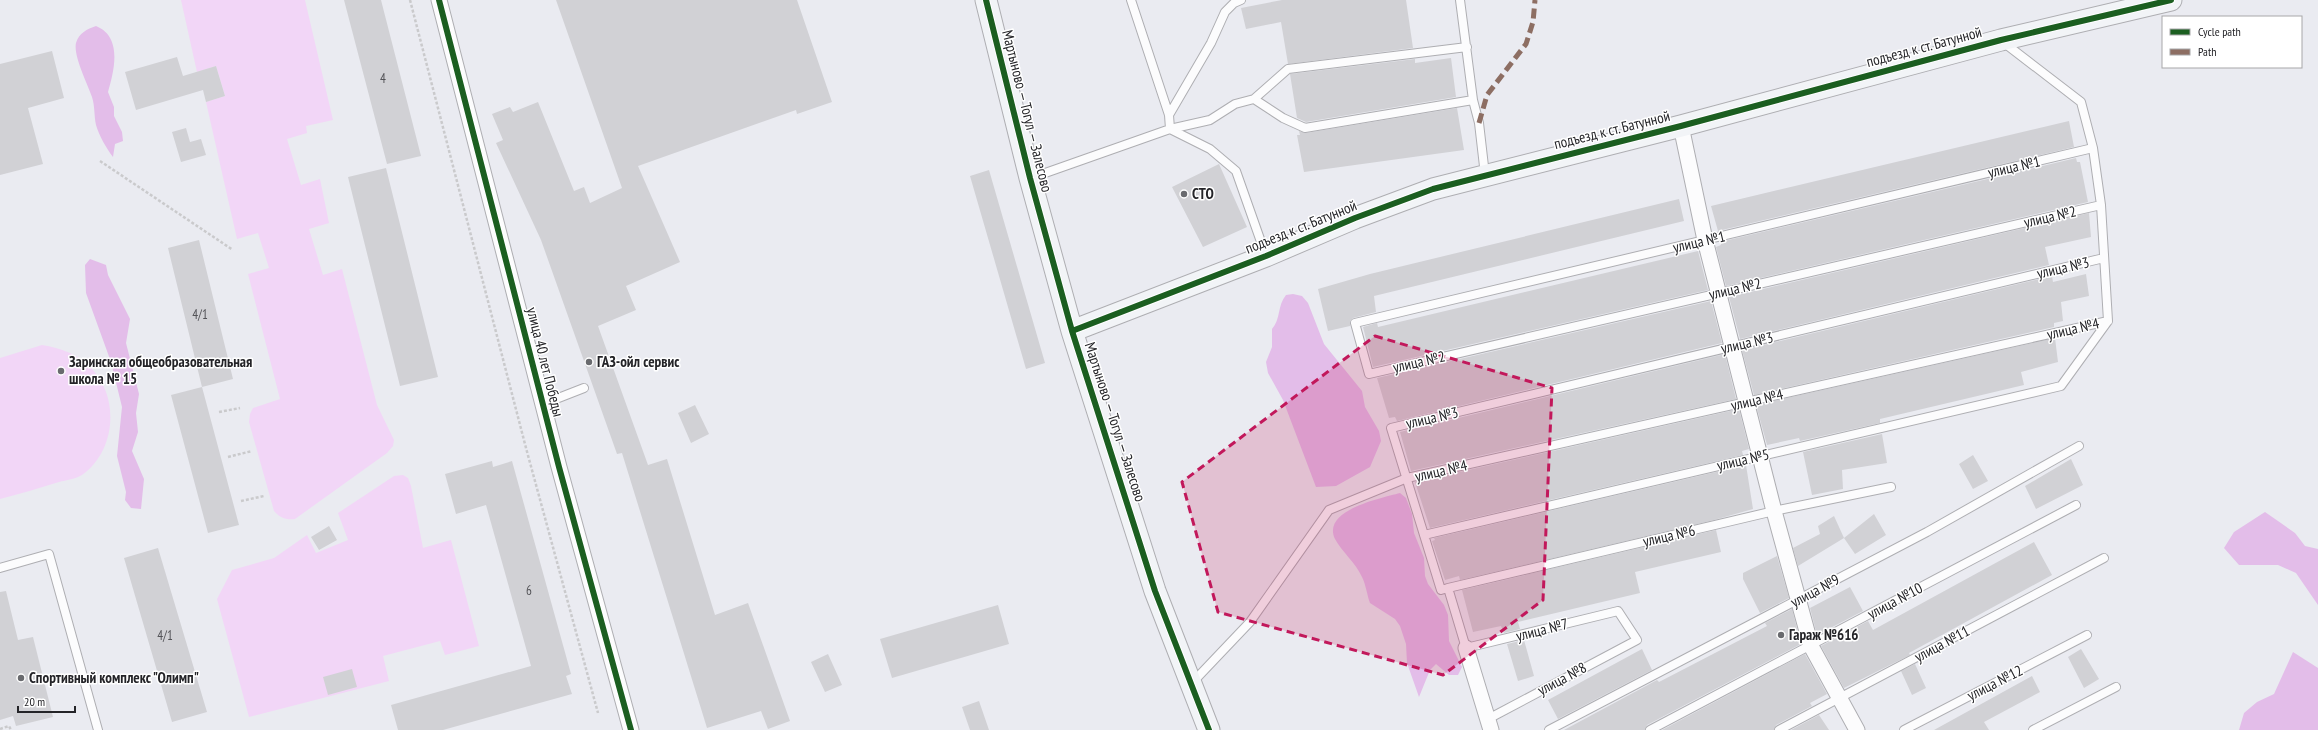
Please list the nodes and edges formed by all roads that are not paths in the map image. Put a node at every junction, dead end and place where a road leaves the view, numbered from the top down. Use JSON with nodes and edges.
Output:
{"nodes":[{"id":1,"x":438,"y":0,"type":"edge"},
{"id":2,"x":986,"y":0,"type":"edge"},
{"id":3,"x":1131,"y":0,"type":"edge"},
{"id":4,"x":1241,"y":0,"type":"edge"},
{"id":5,"x":1460,"y":0,"type":"edge"},
{"id":6,"x":2171,"y":0,"type":"edge"},
{"id":7,"x":2001,"y":40,"type":"junction"},
{"id":8,"x":1467,"y":47,"type":"junction"},
{"id":9,"x":1254,"y":99,"type":"junction"},
{"id":10,"x":1472,"y":100,"type":"junction"},
{"id":11,"x":1169,"y":115,"type":"junction"},
{"id":12,"x":1681,"y":126,"type":"junction"},
{"id":13,"x":1170,"y":129,"type":"junction"},
{"id":14,"x":2093,"y":148,"type":"junction"},
{"id":15,"x":1485,"y":175,"type":"junction"},
{"id":16,"x":1030,"y":178,"type":"junction"},
{"id":17,"x":2100,"y":205,"type":"junction"},
{"id":18,"x":1705,"y":240,"type":"junction"},
{"id":19,"x":1266,"y":256,"type":"junction"},
{"id":20,"x":2104,"y":258,"type":"junction"},
{"id":21,"x":1718,"y":293,"type":"junction"},
{"id":22,"x":2108,"y":321,"type":"junction"},
{"id":23,"x":1072,"y":331,"type":"junction"},
{"id":24,"x":1732,"y":347,"type":"junction"},
{"id":25,"x":1369,"y":374,"type":"joint"},
{"id":26,"x":584,"y":388,"type":"dead end"},
{"id":27,"x":1746,"y":402,"type":"junction"},
{"id":28,"x":543,"y":404,"type":"junction"},
{"id":29,"x":2079,"y":446,"type":"dead end"},
{"id":30,"x":1760,"y":456,"type":"junction"},
{"id":31,"x":1407,"y":478,"type":"junction"},
{"id":32,"x":1891,"y":487,"type":"dead end"},
{"id":33,"x":2076,"y":505,"type":"dead end"},
{"id":34,"x":1774,"y":511,"type":"junction"},
{"id":35,"x":1424,"y":535,"type":"junction"},
{"id":36,"x":2104,"y":558,"type":"dead end"},
{"id":37,"x":0,"y":568,"type":"edge"},
{"id":38,"x":1448,"y":588,"type":"junction"},
{"id":39,"x":1798,"y":600,"type":"junction"},
{"id":40,"x":2087,"y":635,"type":"dead end"},
{"id":41,"x":1637,"y":640,"type":"joint"},
{"id":42,"x":1811,"y":646,"type":"junction"},
{"id":43,"x":1466,"y":648,"type":"junction"},
{"id":44,"x":1192,"y":684,"type":"junction"},
{"id":45,"x":2116,"y":687,"type":"dead end"},
{"id":46,"x":1840,"y":697,"type":"junction"},
{"id":47,"x":1490,"y":724,"type":"edge"},
{"id":48,"x":98,"y":730,"type":"edge"},
{"id":49,"x":631,"y":730,"type":"edge"},
{"id":50,"x":1209,"y":730,"type":"edge"},
{"id":51,"x":1549,"y":730,"type":"edge"},
{"id":52,"x":1650,"y":730,"type":"edge"},
{"id":53,"x":1779,"y":730,"type":"edge"},
{"id":54,"x":1857,"y":730,"type":"edge"},
{"id":55,"x":1904,"y":730,"type":"edge"},
{"id":56,"x":2033,"y":730,"type":"edge"}],
"edges":[{"from":1,"to":28,"type":"street","name":"улица 40 лет Победы"},
{"from":2,"to":16,"type":"street","name":"Мартыново — Тогул — Залесово"},
{"from":3,"to":11,"type":"lane"},
{"from":4,"to":11,"type":"lane"},
{"from":5,"to":8,"type":"lane"},
{"from":6,"to":7,"type":"street","name":"подъезд к ст. Батунной"},
{"from":7,"to":12,"type":"street","name":"подъезд к ст. Батунной"},
{"from":7,"to":14,"type":"lane"},
{"from":8,"to":9,"type":"lane"},
{"from":8,"to":10,"type":"lane"},
{"from":9,"to":10,"type":"lane"},
{"from":9,"to":13,"type":"lane"},
{"from":10,"to":15,"type":"lane"},
{"from":11,"to":13,"type":"lane"},
{"from":12,"to":15,"type":"street","name":"подъезд к ст. Батунной"},
{"from":12,"to":18,"type":"street"},
{"from":13,"to":16,"type":"lane"},
{"from":13,"to":19,"type":"lane"},
{"from":14,"to":17,"type":"lane"},
{"from":14,"to":18,"type":"lane","name":"улица №1"},
{"from":15,"to":19,"type":"street","name":"подъезд к ст. Батунной"},
{"from":16,"to":23,"type":"street","name":"Мартыново — Тогул — Залесово"},
{"from":17,"to":20,"type":"lane"},
{"from":17,"to":21,"type":"lane","name":"улица №2"},
{"from":18,"to":21,"type":"street"},
{"from":18,"to":25,"type":"lane","name":"улица №1"},
{"from":19,"to":23,"type":"street","name":"подъезд к ст. Батунной"},
{"from":20,"to":22,"type":"lane"},
{"from":20,"to":24,"type":"lane","name":"улица №3"},
{"from":21,"to":24,"type":"street"},
{"from":21,"to":25,"type":"lane","name":"улица №2"},
{"from":22,"to":27,"type":"lane","name":"улица №4"},
{"from":22,"to":30,"type":"lane","name":"улица №5"},
{"from":23,"to":44,"type":"street","name":"Мартыново — Тогул — Залесово"},
{"from":24,"to":27,"type":"street"},
{"from":24,"to":31,"type":"lane","name":"улица №3"},
{"from":26,"to":28,"type":"lane"},
{"from":27,"to":30,"type":"street"},
{"from":27,"to":31,"type":"lane","name":"улица №4"},
{"from":28,"to":49,"type":"street","name":"улица 40 лет Победы"},
{"from":29,"to":39,"type":"lane","name":"улица №9"},
{"from":30,"to":34,"type":"street"},
{"from":30,"to":35,"type":"lane","name":"улица №5"},
{"from":31,"to":35,"type":"lane"},
{"from":31,"to":44,"type":"lane","name":"улица №4"},
{"from":32,"to":34,"type":"lane","name":"улица №6"},
{"from":33,"to":42,"type":"lane","name":"улица №10"},
{"from":34,"to":38,"type":"lane","name":"улица №6"},
{"from":34,"to":39,"type":"street"},
{"from":35,"to":38,"type":"lane"},
{"from":36,"to":46,"type":"lane","name":"улица №11"},
{"from":37,"to":48,"type":"lane"},
{"from":38,"to":43,"type":"lane"},
{"from":39,"to":42,"type":"street"},
{"from":39,"to":51,"type":"lane","name":"улица №9"},
{"from":40,"to":55,"type":"lane","name":"улица №12"},
{"from":41,"to":43,"type":"lane","name":"улица №7"},
{"from":41,"to":47,"type":"lane","name":"улица №8"},
{"from":42,"to":46,"type":"street"},
{"from":42,"to":52,"type":"lane","name":"улица №10"},
{"from":43,"to":47,"type":"street"},
{"from":44,"to":50,"type":"street","name":"Мартыново — Тогул — Залесово"},
{"from":45,"to":56,"type":"lane"},
{"from":46,"to":53,"type":"lane","name":"улица №11"},
{"from":46,"to":54,"type":"street"}]}
